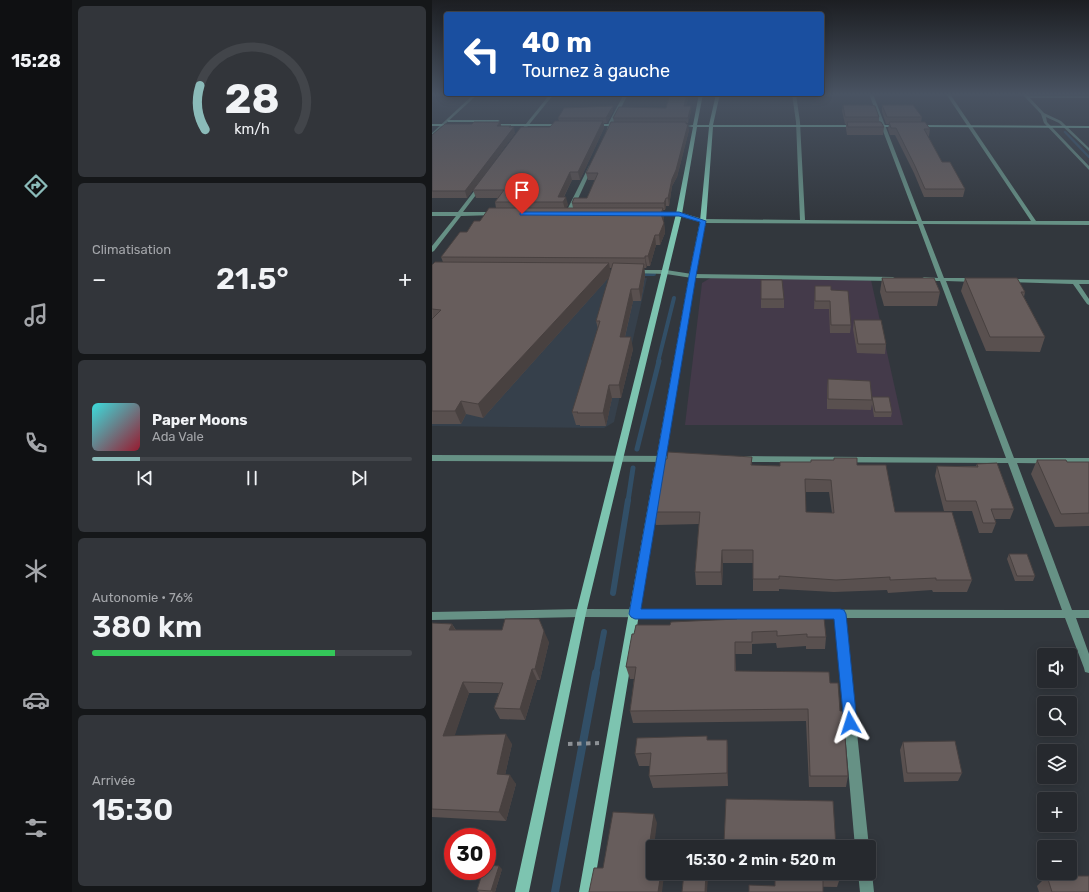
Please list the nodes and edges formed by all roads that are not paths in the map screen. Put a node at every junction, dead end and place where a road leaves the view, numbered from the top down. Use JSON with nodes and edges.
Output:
{"nodes":[{"id":1,"x":519,"y":136,"type":"edge"},
{"id":2,"x":605,"y":136,"type":"edge"},
{"id":3,"x":689,"y":136,"type":"edge"},
{"id":4,"x":711,"y":136,"type":"edge"},
{"id":5,"x":799,"y":136,"type":"edge"},
{"id":6,"x":888,"y":136,"type":"edge"},
{"id":7,"x":975,"y":136,"type":"edge"},
{"id":8,"x":1059,"y":136,"type":"edge"},
{"id":9,"x":1074,"y":136,"type":"edge"},
{"id":10,"x":517,"y":138,"type":"edge"},
{"id":11,"x":604,"y":139,"type":"edge"},
{"id":12,"x":1089,"y":150,"type":"edge"},
{"id":13,"x":594,"y":160,"type":"edge"},
{"id":14,"x":1089,"y":169,"type":"edge"},
{"id":15,"x":484,"y":182,"type":"edge"},
{"id":16,"x":432,"y":214,"type":"edge"},
{"id":17,"x":460,"y":214,"type":"junction"},
{"id":18,"x":499,"y":214,"type":"edge"},
{"id":19,"x":560,"y":214,"type":"edge"},
{"id":20,"x":568,"y":214,"type":"junction"},
{"id":21,"x":576,"y":214,"type":"edge"},
{"id":22,"x":647,"y":214,"type":"edge"},
{"id":23,"x":679,"y":214,"type":"junction"},
{"id":24,"x":703,"y":221,"type":"junction"},
{"id":25,"x":803,"y":222,"type":"junction"},
{"id":26,"x":921,"y":222,"type":"junction"},
{"id":27,"x":1035,"y":223,"type":"junction"},
{"id":28,"x":1089,"y":223,"type":"edge"},
{"id":29,"x":432,"y":250,"type":"edge"},
{"id":30,"x":627,"y":272,"type":"edge"},
{"id":31,"x":666,"y":272,"type":"junction"},
{"id":32,"x":692,"y":276,"type":"junction"},
{"id":33,"x":904,"y":279,"type":"edge"},
{"id":34,"x":919,"y":279,"type":"edge"},
{"id":35,"x":943,"y":280,"type":"junction"},
{"id":36,"x":981,"y":280,"type":"edge"},
{"id":37,"x":1004,"y":281,"type":"edge"},
{"id":38,"x":1074,"y":282,"type":"junction"},
{"id":39,"x":1089,"y":282,"type":"edge"},
{"id":40,"x":1089,"y":303,"type":"edge"},
{"id":41,"x":432,"y":458,"type":"edge"},
{"id":42,"x":661,"y":458,"type":"junction"},
{"id":43,"x":620,"y":459,"type":"junction"},
{"id":44,"x":685,"y":459,"type":"edge"},
{"id":45,"x":733,"y":459,"type":"edge"},
{"id":46,"x":1089,"y":461,"type":"edge"},
{"id":47,"x":1012,"y":462,"type":"junction"},
{"id":48,"x":581,"y":613,"type":"junction"},
{"id":49,"x":1069,"y":613,"type":"junction"},
{"id":50,"x":635,"y":614,"type":"junction"},
{"id":51,"x":840,"y":614,"type":"junction"},
{"id":52,"x":1089,"y":614,"type":"edge"},
{"id":53,"x":432,"y":616,"type":"edge"},
{"id":54,"x":1089,"y":668,"type":"edge"},
{"id":55,"x":861,"y":840,"type":"edge"},
{"id":56,"x":866,"y":880,"type":"edge"},
{"id":57,"x":522,"y":892,"type":"edge"},
{"id":58,"x":586,"y":892,"type":"edge"},
{"id":59,"x":867,"y":892,"type":"edge"}],
"edges":[{"from":1,"to":10,"type":"street"},
{"from":2,"to":11,"type":"street"},
{"from":3,"to":23,"type":"street"},
{"from":4,"to":24,"type":"street"},
{"from":5,"to":25,"type":"street"},
{"from":6,"to":26,"type":"street"},
{"from":7,"to":27,"type":"street"},
{"from":8,"to":14,"type":"street"},
{"from":9,"to":12,"type":"street"},
{"from":13,"to":20,"type":"street"},
{"from":15,"to":17,"type":"street"},
{"from":16,"to":17,"type":"street"},
{"from":17,"to":18,"type":"street"},
{"from":17,"to":29,"type":"street"},
{"from":19,"to":20,"type":"street"},
{"from":20,"to":21,"type":"street"},
{"from":22,"to":23,"type":"street"},
{"from":23,"to":24,"type":"street"},
{"from":23,"to":31,"type":"street"},
{"from":24,"to":25,"type":"street"},
{"from":24,"to":32,"type":"street"},
{"from":25,"to":26,"type":"street"},
{"from":26,"to":27,"type":"street"},
{"from":26,"to":35,"type":"street"},
{"from":27,"to":28,"type":"street"},
{"from":30,"to":31,"type":"street"},
{"from":31,"to":32,"type":"street"},
{"from":31,"to":43,"type":"street"},
{"from":32,"to":33,"type":"street"},
{"from":32,"to":42,"type":"street"},
{"from":34,"to":35,"type":"street"},
{"from":35,"to":36,"type":"street"},
{"from":35,"to":47,"type":"street"},
{"from":37,"to":38,"type":"street"},
{"from":38,"to":39,"type":"street"},
{"from":38,"to":40,"type":"street"},
{"from":41,"to":43,"type":"street"},
{"from":42,"to":43,"type":"street"},
{"from":42,"to":44,"type":"street"},
{"from":42,"to":50,"type":"street"},
{"from":43,"to":48,"type":"street"},
{"from":45,"to":47,"type":"street"},
{"from":46,"to":47,"type":"street"},
{"from":47,"to":49,"type":"street"},
{"from":48,"to":50,"type":"street"},
{"from":48,"to":53,"type":"street"},
{"from":48,"to":57,"type":"street"},
{"from":49,"to":51,"type":"street"},
{"from":49,"to":52,"type":"street"},
{"from":49,"to":54,"type":"street"},
{"from":50,"to":51,"type":"street"},
{"from":50,"to":58,"type":"street"},
{"from":51,"to":55,"type":"street"},
{"from":56,"to":59,"type":"street"}]}
